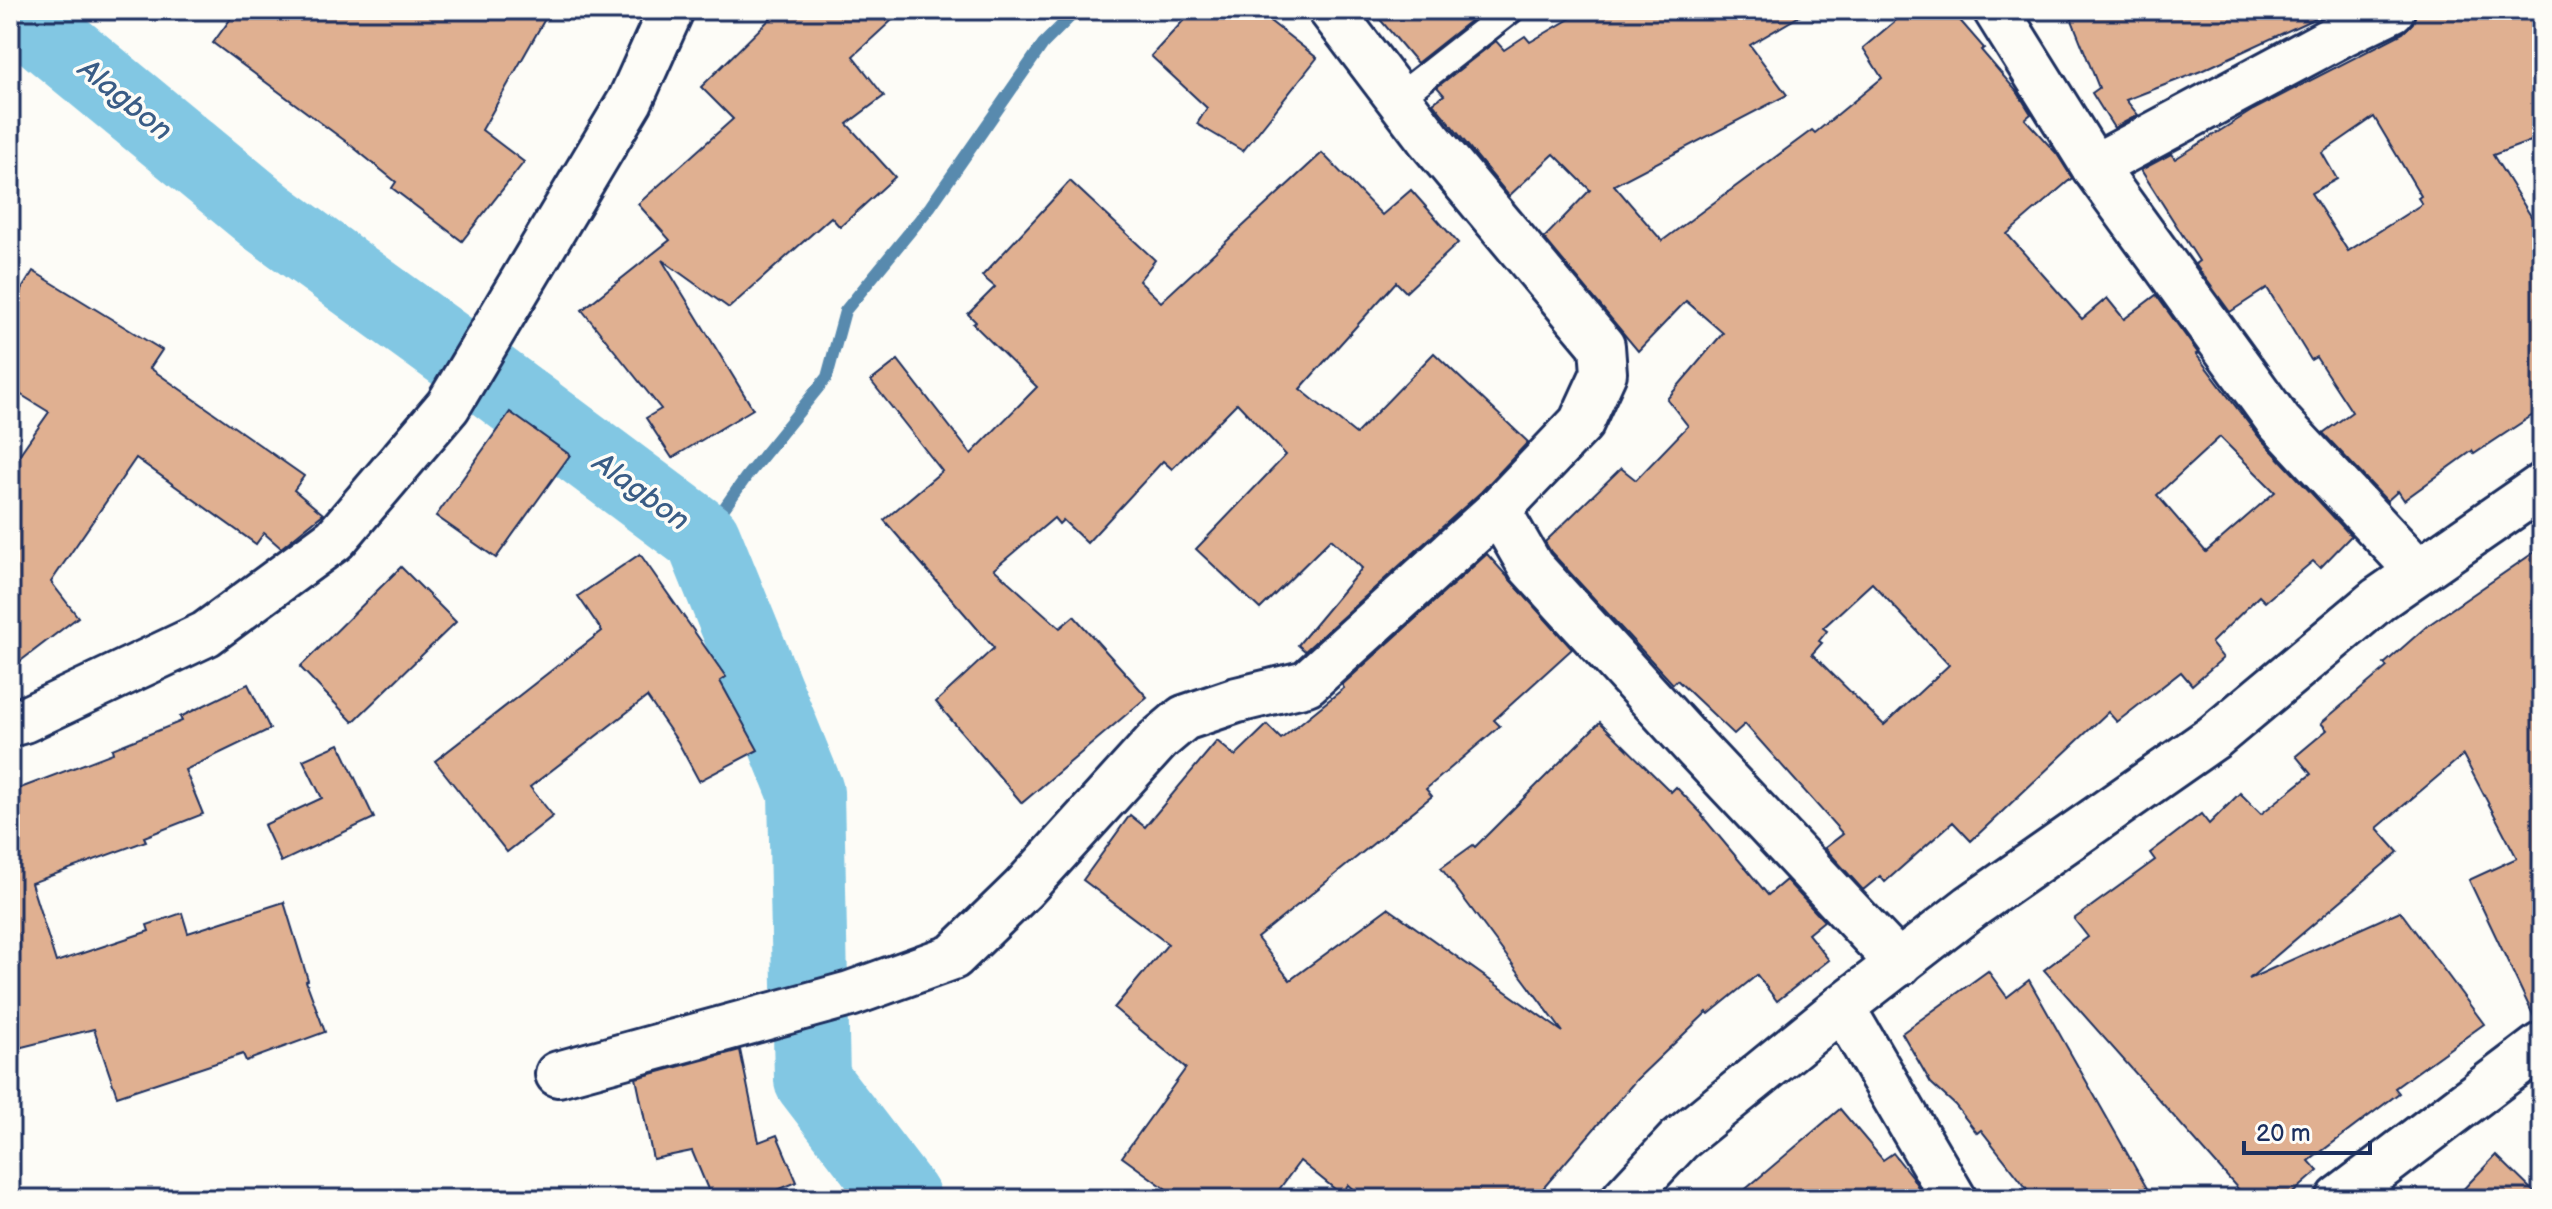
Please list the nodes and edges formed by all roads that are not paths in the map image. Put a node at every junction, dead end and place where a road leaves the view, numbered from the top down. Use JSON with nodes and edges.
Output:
{"nodes":[{"id":1,"x":671,"y":10,"type":"edge"},
{"id":2,"x":1331,"y":10,"type":"edge"},
{"id":3,"x":1510,"y":10,"type":"edge"},
{"id":4,"x":1996,"y":10,"type":"edge"},
{"id":5,"x":2392,"y":10,"type":"edge"},
{"id":6,"x":1398,"y":98,"type":"junction"},
{"id":7,"x":2094,"y":167,"type":"junction"},
{"id":8,"x":2542,"y":486,"type":"edge"},
{"id":9,"x":1498,"y":510,"type":"junction"},
{"id":10,"x":2418,"y":571,"type":"junction"},
{"id":11,"x":10,"y":724,"type":"edge"},
{"id":12,"x":1899,"y":964,"type":"junction"},
{"id":13,"x":1842,"y":1007,"type":"junction"},
{"id":14,"x":2542,"y":1045,"type":"edge"},
{"id":15,"x":558,"y":1074,"type":"dead end"},
{"id":16,"x":1624,"y":1199,"type":"edge"},
{"id":17,"x":1954,"y":1199,"type":"edge"},
{"id":18,"x":2339,"y":1199,"type":"edge"}],
"edges":[{"from":1,"to":11,"type":"street"},
{"from":2,"to":6,"type":"street"},
{"from":3,"to":6,"type":"lane"},
{"from":4,"to":7,"type":"street"},
{"from":5,"to":7,"type":"street"},
{"from":6,"to":9,"type":"street"},
{"from":7,"to":10,"type":"street"},
{"from":8,"to":10,"type":"street"},
{"from":9,"to":12,"type":"street"},
{"from":9,"to":15,"type":"street"},
{"from":10,"to":12,"type":"street"},
{"from":12,"to":13,"type":"street"},
{"from":13,"to":16,"type":"street"},
{"from":13,"to":17,"type":"street"},
{"from":14,"to":18,"type":"street"}]}
